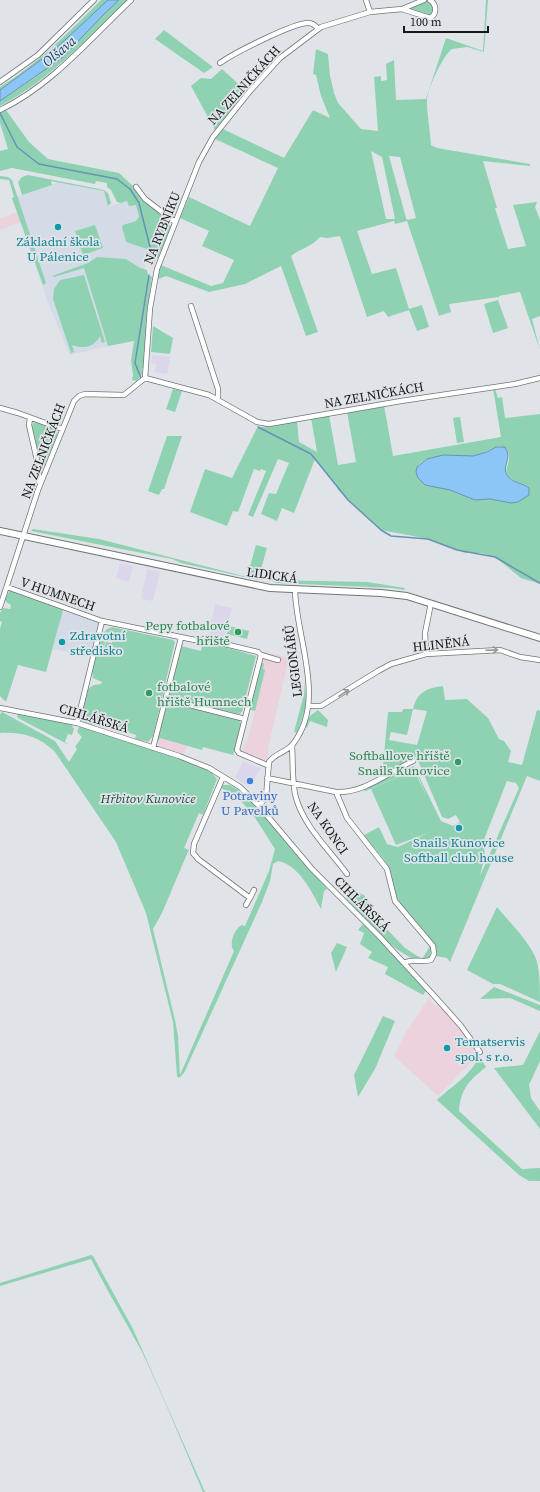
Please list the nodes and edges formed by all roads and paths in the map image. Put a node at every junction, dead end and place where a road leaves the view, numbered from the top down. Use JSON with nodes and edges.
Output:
{"nodes":[{"id":1,"x":94,"y":0,"type":"edge"},
{"id":2,"x":131,"y":0,"type":"edge"},
{"id":3,"x":366,"y":0,"type":"edge"},
{"id":4,"x":424,"y":0,"type":"edge"},
{"id":5,"x":430,"y":0,"type":"edge"},
{"id":6,"x":402,"y":9,"type":"junction"},
{"id":7,"x":370,"y":12,"type":"junction"},
{"id":8,"x":318,"y":29,"type":"junction"},
{"id":9,"x":220,"y":63,"type":"dead end"},
{"id":10,"x":0,"y":82,"type":"edge"},
{"id":11,"x":2,"y":109,"type":"edge"},
{"id":12,"x":201,"y":158,"type":"joint"},
{"id":13,"x":136,"y":187,"type":"dead end"},
{"id":14,"x":175,"y":222,"type":"junction"},
{"id":15,"x":191,"y":306,"type":"dead end"},
{"id":16,"x":192,"y":311,"type":"junction"},
{"id":17,"x":187,"y":313,"type":"dead end"},
{"id":18,"x":540,"y":378,"type":"edge"},
{"id":19,"x":145,"y":379,"type":"junction"},
{"id":20,"x":218,"y":398,"type":"junction"},
{"id":21,"x":0,"y":408,"type":"edge"},
{"id":22,"x":30,"y":418,"type":"junction"},
{"id":23,"x":62,"y":429,"type":"junction"},
{"id":24,"x":38,"y":490,"type":"junction"},
{"id":25,"x":0,"y":531,"type":"edge"},
{"id":26,"x":24,"y":536,"type":"junction"},
{"id":27,"x":6,"y":587,"type":"junction"},
{"id":28,"x":295,"y":590,"type":"junction"},
{"id":29,"x":431,"y":603,"type":"junction"},
{"id":30,"x":0,"y":607,"type":"edge"},
{"id":31,"x":102,"y":621,"type":"junction"},
{"id":32,"x":181,"y":638,"type":"junction"},
{"id":33,"x":540,"y":638,"type":"edge"},
{"id":34,"x":426,"y":654,"type":"junction"},
{"id":35,"x":261,"y":656,"type":"junction"},
{"id":36,"x":278,"y":660,"type":"dead end"},
{"id":37,"x":540,"y":660,"type":"edge"},
{"id":38,"x":166,"y":699,"type":"junction"},
{"id":39,"x":308,"y":706,"type":"junction"},
{"id":40,"x":0,"y":708,"type":"edge"},
{"id":41,"x":245,"y":719,"type":"junction"},
{"id":42,"x":77,"y":723,"type":"junction"},
{"id":43,"x":292,"y":745,"type":"junction"},
{"id":44,"x":153,"y":748,"type":"junction"},
{"id":45,"x":413,"y":761,"type":"dead end"},
{"id":46,"x":268,"y":765,"type":"junction"},
{"id":47,"x":223,"y":777,"type":"junction"},
{"id":48,"x":267,"y":778,"type":"junction"},
{"id":49,"x":293,"y":784,"type":"junction"},
{"id":50,"x":336,"y":792,"type":"junction"},
{"id":51,"x":259,"y":806,"type":"junction"},
{"id":52,"x":347,"y":874,"type":"dead end"},
{"id":53,"x":254,"y":890,"type":"dead end"},
{"id":54,"x":250,"y":898,"type":"junction"},
{"id":55,"x":246,"y":905,"type":"dead end"},
{"id":56,"x":404,"y":963,"type":"junction"},
{"id":57,"x":480,"y":1052,"type":"dead end"}],
"edges":[{"from":1,"to":10,"type":"street"},
{"from":2,"to":11,"type":"street"},
{"from":3,"to":7,"type":"street"},
{"from":4,"to":6,"type":"street","name":"NA ZELNIČKÁCH"},
{"from":5,"to":6,"type":"street","name":"NA ZELNIČKÁCH"},
{"from":6,"to":7,"type":"street","name":"NA ZELNIČKÁCH"},
{"from":7,"to":8,"type":"street","name":"NA ZELNIČKÁCH"},
{"from":8,"to":9,"type":"street"},
{"from":8,"to":12,"type":"street","name":"NA ZELNIČKÁCH"},
{"from":12,"to":14,"type":"street","name":"NA RYBNÍKU"},
{"from":13,"to":14,"type":"street"},
{"from":14,"to":19,"type":"street","name":"NA RYBNÍKU"},
{"from":15,"to":16,"type":"street"},
{"from":16,"to":17,"type":"street"},
{"from":16,"to":20,"type":"street"},
{"from":18,"to":20,"type":"street","name":"NA ZELNIČKÁCH"},
{"from":19,"to":20,"type":"street","name":"NA ZELNIČKÁCH"},
{"from":19,"to":23,"type":"street","name":"NA ZELNIČKÁCH"},
{"from":21,"to":22,"type":"street"},
{"from":22,"to":23,"type":"street"},
{"from":22,"to":24,"type":"street"},
{"from":23,"to":24,"type":"street","name":"NA ZELNIČKÁCH"},
{"from":24,"to":26,"type":"street","name":"NA ZELNIČKÁCH"},
{"from":25,"to":26,"type":"main road","name":"LIDICKÁ"},
{"from":26,"to":27,"type":"street","name":"NA ZELNIČKÁCH"},
{"from":26,"to":28,"type":"main road","name":"LIDICKÁ"},
{"from":27,"to":30,"type":"street","name":"NA ZELNIČKÁCH"},
{"from":27,"to":31,"type":"street","name":"V HUMNECH"},
{"from":28,"to":29,"type":"main road","name":"LIDICKÁ"},
{"from":28,"to":39,"type":"street","name":"LEGIONÁŘŮ"},
{"from":29,"to":33,"type":"main road","name":"LIDICKÁ"},
{"from":29,"to":34,"type":"street"},
{"from":31,"to":32,"type":"street","name":"V HUMNECH"},
{"from":31,"to":42,"type":"street","name":"V HUMNECH"},
{"from":32,"to":35,"type":"street","name":"V HUMNECH"},
{"from":32,"to":38,"type":"street"},
{"from":34,"to":37,"type":"street","name":"HLINĚNÁ","one_way":true},
{"from":39,"to":34,"type":"street","name":"HLINĚNÁ","one_way":true},
{"from":35,"to":36,"type":"street","name":"V HUMNECH"},
{"from":35,"to":41,"type":"street"},
{"from":38,"to":41,"type":"street"},
{"from":38,"to":44,"type":"street"},
{"from":39,"to":43,"type":"street","name":"LEGIONÁŘŮ"},
{"from":40,"to":42,"type":"street","name":"CIHLÁŘSKÁ"},
{"from":41,"to":46,"type":"street"},
{"from":42,"to":44,"type":"street","name":"CIHLÁŘSKÁ"},
{"from":43,"to":46,"type":"street"},
{"from":43,"to":49,"type":"street","name":"NA KONCI"},
{"from":44,"to":47,"type":"street","name":"CIHLÁŘSKÁ"},
{"from":45,"to":50,"type":"street"},
{"from":46,"to":48,"type":"street"},
{"from":47,"to":51,"type":"street","name":"CIHLÁŘSKÁ"},
{"from":47,"to":54,"type":"street"},
{"from":48,"to":49,"type":"street"},
{"from":48,"to":51,"type":"street"},
{"from":49,"to":50,"type":"street"},
{"from":49,"to":52,"type":"street","name":"NA KONCI"},
{"from":50,"to":56,"type":"street"},
{"from":51,"to":56,"type":"street","name":"CIHLÁŘSKÁ"},
{"from":53,"to":54,"type":"street"},
{"from":54,"to":55,"type":"street"},
{"from":56,"to":57,"type":"street","name":"CIHLÁŘSKÁ"}]}
